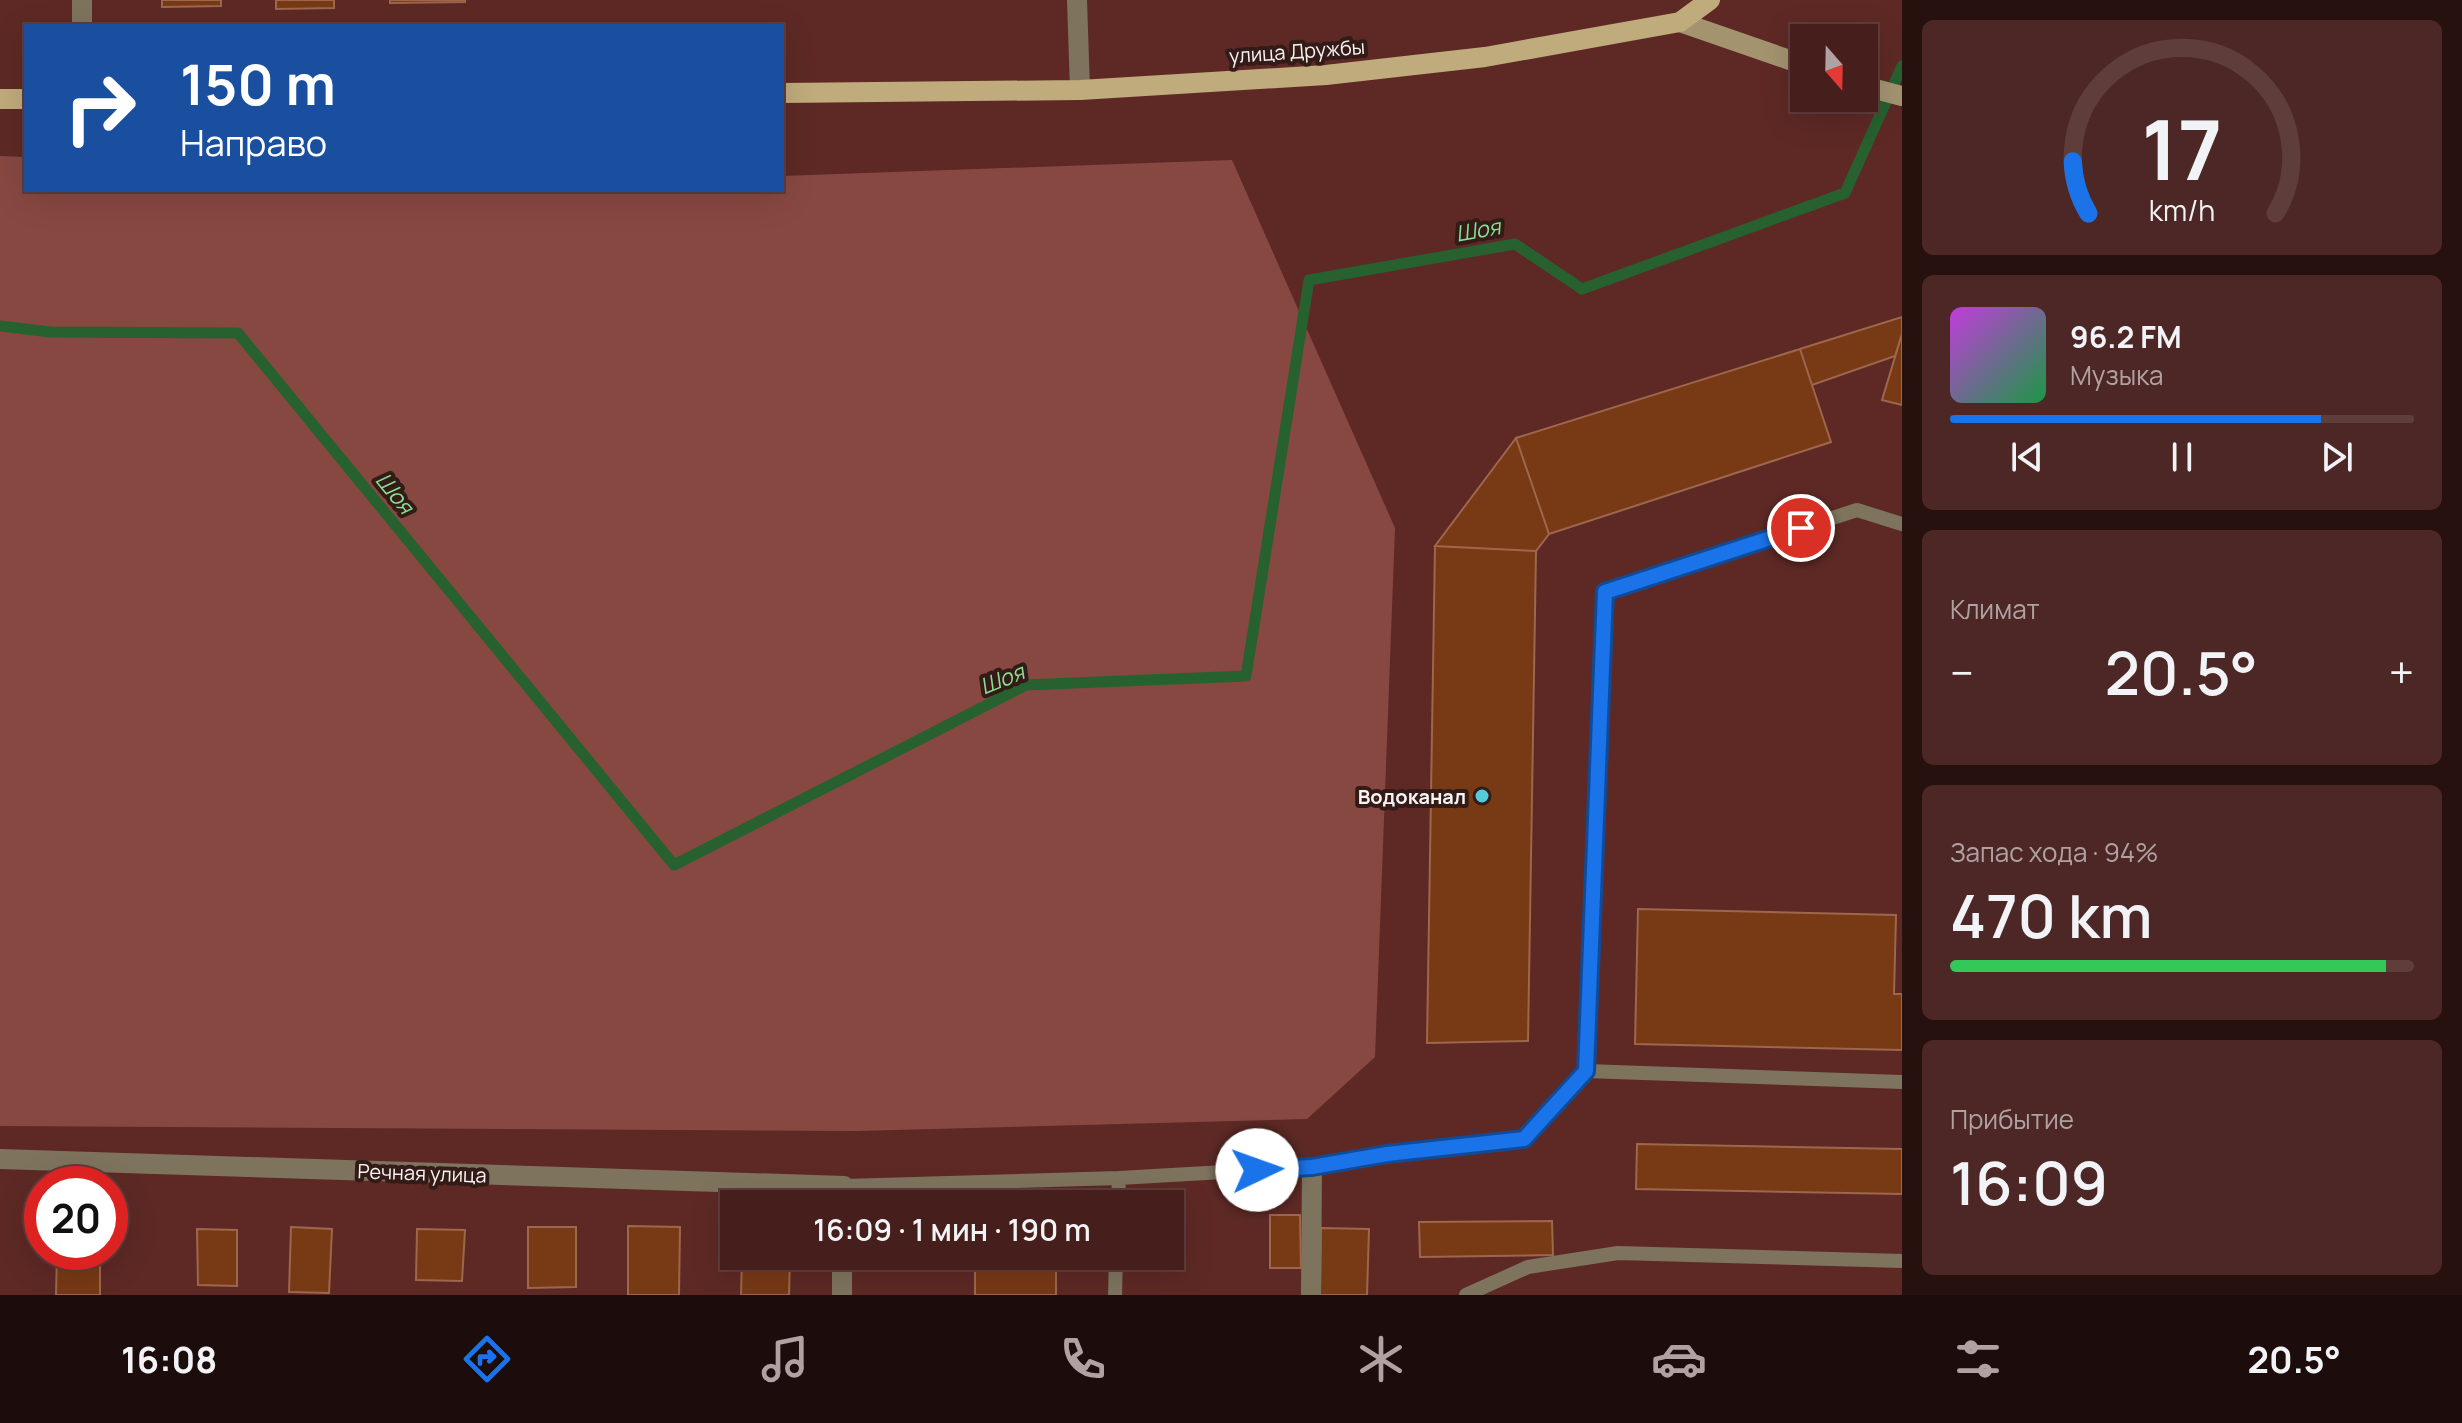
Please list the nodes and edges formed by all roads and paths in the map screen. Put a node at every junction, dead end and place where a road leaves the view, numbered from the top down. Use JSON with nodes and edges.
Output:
{"nodes":[{"id":1,"x":82,"y":0,"type":"edge"},
{"id":2,"x":1077,"y":0,"type":"edge"},
{"id":3,"x":1710,"y":0,"type":"edge"},
{"id":4,"x":1680,"y":22,"type":"junction"},
{"id":5,"x":82,"y":24,"type":"edge"},
{"id":6,"x":1790,"y":60,"type":"edge"},
{"id":7,"x":1080,"y":90,"type":"junction"},
{"id":8,"x":1878,"y":90,"type":"edge"},
{"id":9,"x":784,"y":93,"type":"edge"},
{"id":10,"x":1902,"y":96,"type":"edge"},
{"id":11,"x":0,"y":99,"type":"edge"},
{"id":12,"x":24,"y":99,"type":"edge"},
{"id":13,"x":1902,"y":524,"type":"edge"},
{"id":14,"x":1586,"y":1071,"type":"junction"},
{"id":15,"x":1902,"y":1082,"type":"edge"},
{"id":16,"x":0,"y":1159,"type":"edge"},
{"id":17,"x":1312,"y":1167,"type":"junction"},
{"id":18,"x":1119,"y":1178,"type":"junction"},
{"id":19,"x":726,"y":1190,"type":"edge"},
{"id":20,"x":924,"y":1190,"type":"edge"},
{"id":21,"x":1119,"y":1190,"type":"edge"},
{"id":22,"x":1902,"y":1261,"type":"edge"},
{"id":23,"x":842,"y":1270,"type":"edge"},
{"id":24,"x":1116,"y":1270,"type":"edge"},
{"id":25,"x":842,"y":1295,"type":"edge"},
{"id":26,"x":1115,"y":1295,"type":"edge"},
{"id":27,"x":1311,"y":1295,"type":"edge"},
{"id":28,"x":1466,"y":1295,"type":"edge"}],
"edges":[{"from":1,"to":5,"type":"street"},
{"from":2,"to":7,"type":"street"},
{"from":3,"to":4,"type":"main road"},
{"from":4,"to":6,"type":"main road","name":"улица Дружбы"},
{"from":4,"to":7,"type":"main road","name":"улица Дружбы"},
{"from":7,"to":9,"type":"main road","name":"улица Дружбы"},
{"from":8,"to":10,"type":"main road"},
{"from":11,"to":12,"type":"main road"},
{"from":13,"to":14,"type":"lane"},
{"from":14,"to":15,"type":"lane"},
{"from":14,"to":17,"type":"lane"},
{"from":16,"to":19,"type":"street","name":"Речная улица"},
{"from":17,"to":18,"type":"lane"},
{"from":17,"to":27,"type":"street"},
{"from":18,"to":20,"type":"lane"},
{"from":18,"to":21,"type":"lane"},
{"from":22,"to":28,"type":"lane"},
{"from":23,"to":25,"type":"street"},
{"from":24,"to":26,"type":"lane"}]}
